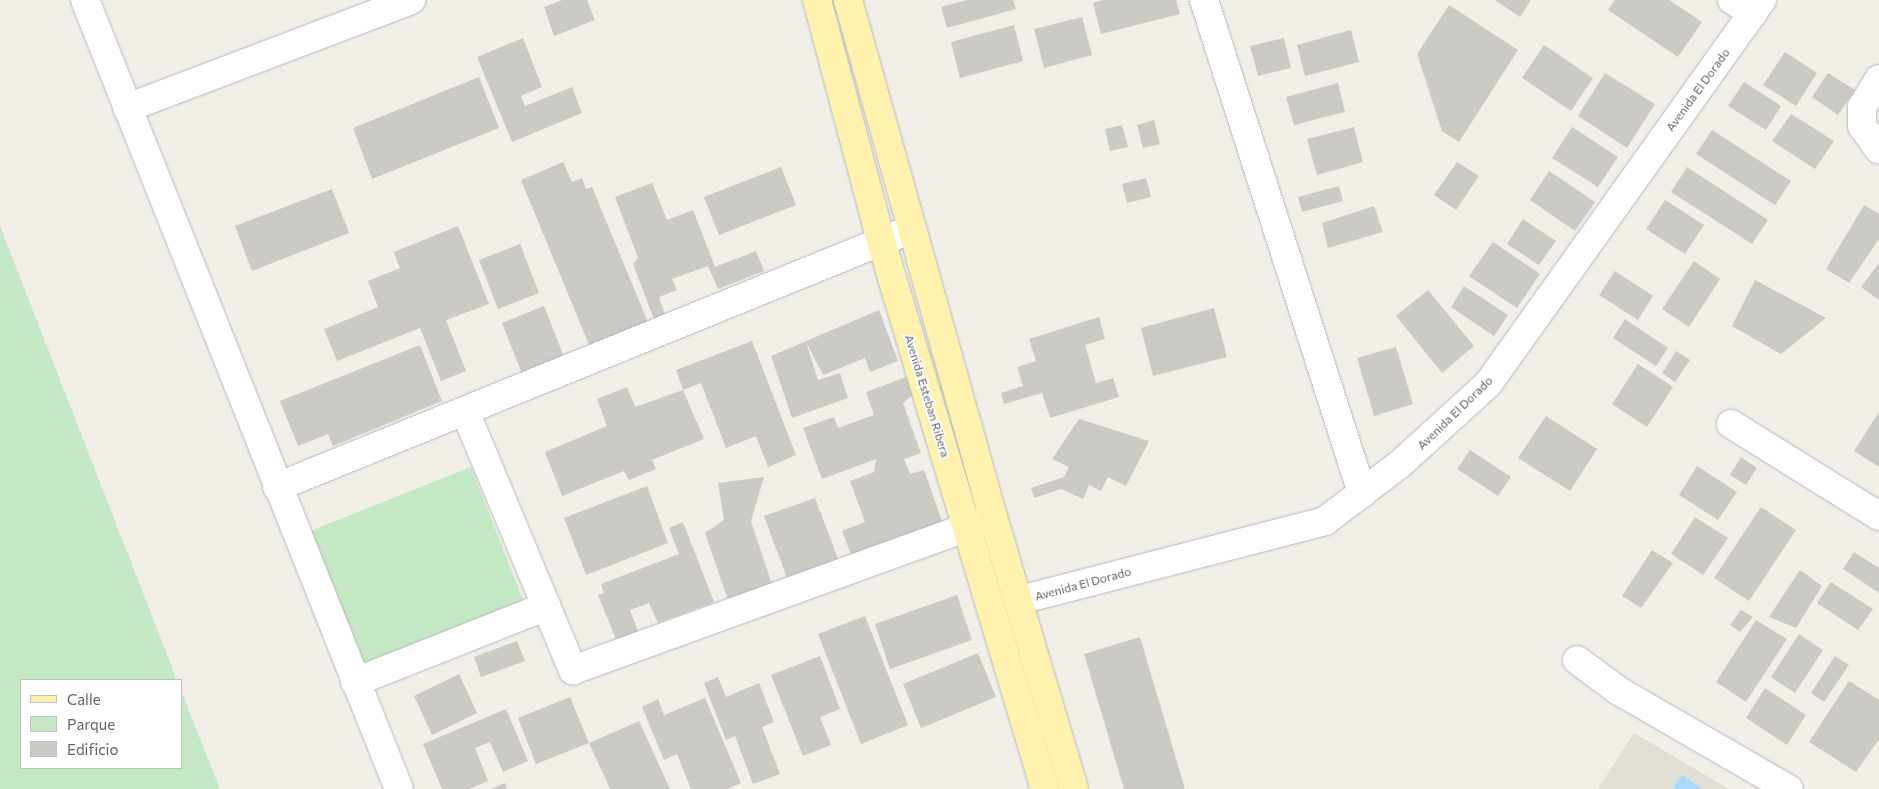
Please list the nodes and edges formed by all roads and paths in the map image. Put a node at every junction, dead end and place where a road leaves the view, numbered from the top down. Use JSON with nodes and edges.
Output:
{"nodes":[{"id":1,"x":85,"y":0,"type":"edge"},
{"id":2,"x":410,"y":0,"type":"edge"},
{"id":3,"x":817,"y":0,"type":"edge"},
{"id":4,"x":848,"y":0,"type":"edge"},
{"id":5,"x":1204,"y":0,"type":"edge"},
{"id":6,"x":1749,"y":4,"type":"edge"},
{"id":7,"x":1879,"y":79,"type":"edge"},
{"id":8,"x":127,"y":108,"type":"junction"},
{"id":9,"x":1879,"y":149,"type":"edge"},
{"id":10,"x":912,"y":229,"type":"junction"},
{"id":11,"x":881,"y":241,"type":"junction"},
{"id":12,"x":465,"y":411,"type":"junction"},
{"id":13,"x":1731,"y":424,"type":"dead end"},
{"id":14,"x":278,"y":487,"type":"junction"},
{"id":15,"x":1362,"y":493,"type":"junction"},
{"id":16,"x":1879,"y":516,"type":"edge"},
{"id":17,"x":993,"y":517,"type":"junction"},
{"id":18,"x":967,"y":527,"type":"junction"},
{"id":19,"x":1020,"y":600,"type":"junction"},
{"id":20,"x":547,"y":606,"type":"junction"},
{"id":21,"x":1577,"y":660,"type":"dead end"},
{"id":22,"x":355,"y":682,"type":"junction"},
{"id":23,"x":400,"y":789,"type":"edge"},
{"id":24,"x":1045,"y":789,"type":"edge"},
{"id":25,"x":1074,"y":789,"type":"edge"},
{"id":26,"x":1790,"y":789,"type":"edge"}],
"edges":[{"from":1,"to":8,"type":"street"},
{"from":2,"to":8,"type":"street"},
{"from":3,"to":11,"type":"main road","name":"Avenida Esteban Ribera"},
{"from":4,"to":10,"type":"main road"},
{"from":5,"to":15,"type":"street"},
{"from":6,"to":15,"type":"street","name":"Avenida El Dorado"},
{"from":7,"to":9,"type":"street"},
{"from":8,"to":14,"type":"street"},
{"from":10,"to":11,"type":"street"},
{"from":10,"to":17,"type":"main road"},
{"from":11,"to":12,"type":"street"},
{"from":11,"to":18,"type":"main road","name":"Avenida Esteban Ribera"},
{"from":12,"to":14,"type":"street"},
{"from":12,"to":20,"type":"street"},
{"from":13,"to":16,"type":"street"},
{"from":14,"to":22,"type":"street"},
{"from":15,"to":19,"type":"street","name":"Avenida El Dorado"},
{"from":17,"to":18,"type":"street"},
{"from":17,"to":19,"type":"main road"},
{"from":18,"to":20,"type":"street"},
{"from":18,"to":24,"type":"main road","name":"Avenida Esteban Ribera"},
{"from":19,"to":25,"type":"main road"},
{"from":20,"to":22,"type":"street"},
{"from":21,"to":26,"type":"street"},
{"from":22,"to":23,"type":"street"}]}
